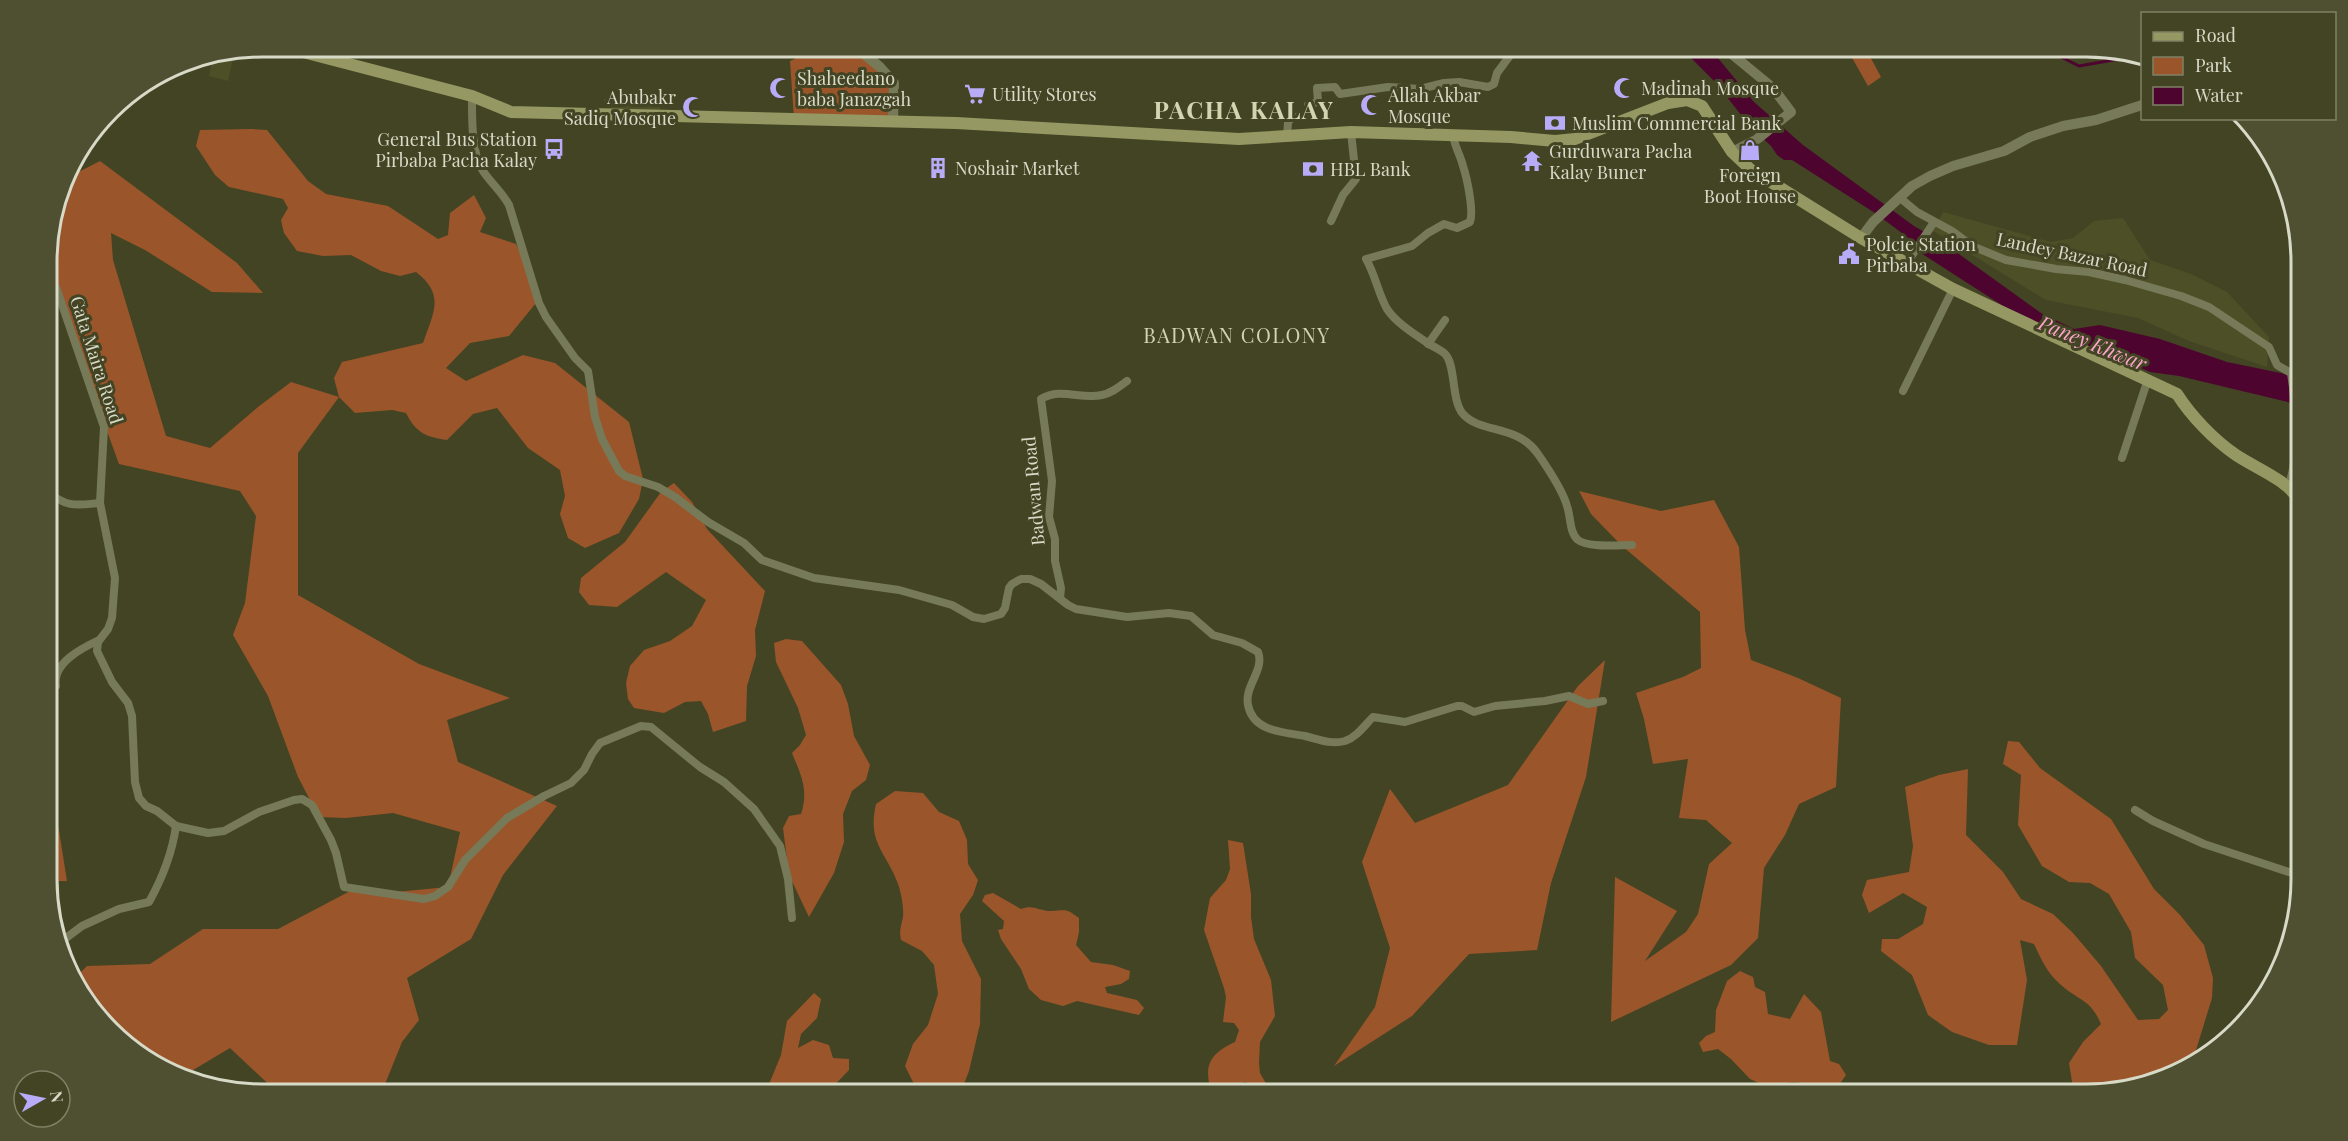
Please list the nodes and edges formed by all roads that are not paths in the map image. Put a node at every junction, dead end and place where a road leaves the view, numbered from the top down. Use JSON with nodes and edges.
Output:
{"nodes":[{"id":1,"x":322,"y":57,"type":"edge"},
{"id":2,"x":869,"y":57,"type":"edge"},
{"id":3,"x":1508,"y":57,"type":"edge"},
{"id":4,"x":1735,"y":57,"type":"edge"},
{"id":5,"x":472,"y":96,"type":"junction"},
{"id":6,"x":2141,"y":105,"type":"edge"},
{"id":7,"x":893,"y":121,"type":"junction"},
{"id":8,"x":1350,"y":132,"type":"junction"},
{"id":9,"x":1453,"y":135,"type":"junction"},
{"id":10,"x":1287,"y":137,"type":"junction"},
{"id":11,"x":1732,"y":152,"type":"junction"},
{"id":12,"x":1896,"y":200,"type":"junction"},
{"id":13,"x":1331,"y":221,"type":"dead end"},
{"id":14,"x":1934,"y":222,"type":"junction"},
{"id":15,"x":1861,"y":238,"type":"junction"},
{"id":16,"x":1907,"y":263,"type":"junction"},
{"id":17,"x":1953,"y":288,"type":"junction"},
{"id":18,"x":57,"y":290,"type":"edge"},
{"id":19,"x":1444,"y":320,"type":"dead end"},
{"id":20,"x":1428,"y":344,"type":"junction"},
{"id":21,"x":2291,"y":373,"type":"edge"},
{"id":22,"x":2148,"y":379,"type":"junction"},
{"id":23,"x":1127,"y":381,"type":"dead end"},
{"id":24,"x":1903,"y":391,"type":"dead end"},
{"id":25,"x":2122,"y":458,"type":"dead end"},
{"id":26,"x":2291,"y":477,"type":"edge"},
{"id":27,"x":2288,"y":487,"type":"junction"},
{"id":28,"x":2291,"y":489,"type":"edge"},
{"id":29,"x":57,"y":500,"type":"edge"},
{"id":30,"x":100,"y":503,"type":"junction"},
{"id":31,"x":1632,"y":545,"type":"dead end"},
{"id":32,"x":1060,"y":598,"type":"junction"},
{"id":33,"x":99,"y":640,"type":"junction"},
{"id":34,"x":57,"y":673,"type":"edge"},
{"id":35,"x":1603,"y":701,"type":"dead end"},
{"id":36,"x":2135,"y":810,"type":"dead end"},
{"id":37,"x":176,"y":826,"type":"junction"},
{"id":38,"x":2291,"y":873,"type":"edge"},
{"id":39,"x":792,"y":918,"type":"dead end"},
{"id":40,"x":66,"y":937,"type":"edge"}],
"edges":[{"from":1,"to":5,"type":"main road"},
{"from":2,"to":7,"type":"street"},
{"from":3,"to":10,"type":"street"},
{"from":4,"to":11,"type":"street"},
{"from":5,"to":7,"type":"main road"},
{"from":5,"to":32,"type":"street"},
{"from":6,"to":12,"type":"street"},
{"from":7,"to":10,"type":"main road"},
{"from":8,"to":9,"type":"main road"},
{"from":8,"to":10,"type":"main road"},
{"from":8,"to":13,"type":"street"},
{"from":9,"to":11,"type":"main road"},
{"from":9,"to":20,"type":"street"},
{"from":11,"to":15,"type":"main road"},
{"from":12,"to":14,"type":"street","name":"Landey Bazar Road"},
{"from":12,"to":15,"type":"street"},
{"from":14,"to":16,"type":"street"},
{"from":14,"to":21,"type":"street","name":"Landey Bazar Road"},
{"from":15,"to":16,"type":"main road"},
{"from":16,"to":17,"type":"main road"},
{"from":17,"to":22,"type":"main road"},
{"from":17,"to":24,"type":"street"},
{"from":18,"to":30,"type":"street","name":"Gata Maira Road"},
{"from":19,"to":20,"type":"street"},
{"from":20,"to":31,"type":"street"},
{"from":22,"to":25,"type":"street"},
{"from":22,"to":27,"type":"main road"},
{"from":23,"to":32,"type":"street","name":"Badwan Road"},
{"from":26,"to":27,"type":"street","name":"Landey Bazar Road"},
{"from":27,"to":28,"type":"main road"},
{"from":29,"to":30,"type":"street"},
{"from":30,"to":33,"type":"street","name":"Gata Maira Road"},
{"from":32,"to":35,"type":"street"},
{"from":33,"to":34,"type":"street"},
{"from":33,"to":37,"type":"street"},
{"from":36,"to":38,"type":"street"},
{"from":37,"to":39,"type":"street"},
{"from":37,"to":40,"type":"street"}]}
